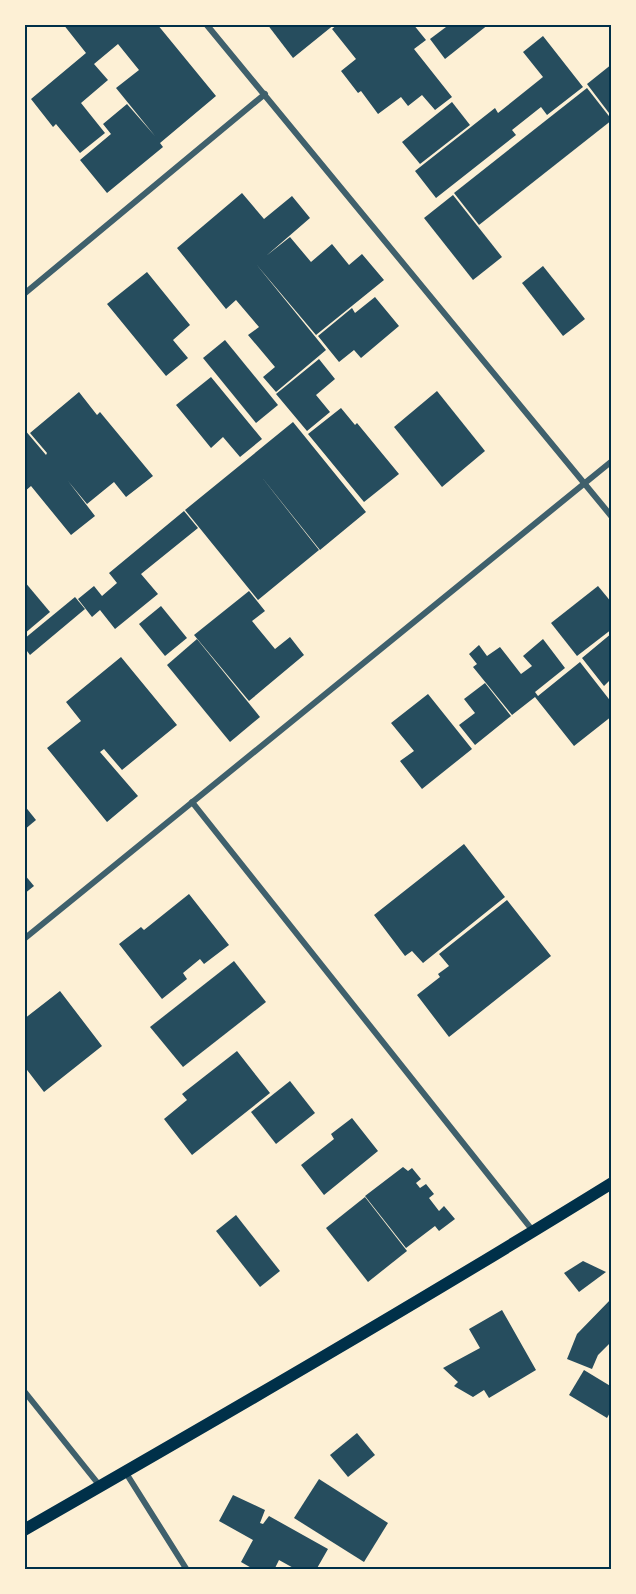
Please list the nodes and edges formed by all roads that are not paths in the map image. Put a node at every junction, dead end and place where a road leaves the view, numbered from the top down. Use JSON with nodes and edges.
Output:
{"nodes":[{"id":1,"x":206,"y":24,"type":"edge"},
{"id":2,"x":265,"y":94,"type":"junction"},
{"id":3,"x":24,"y":294,"type":"edge"},
{"id":4,"x":612,"y":461,"type":"edge"},
{"id":5,"x":585,"y":483,"type":"junction"},
{"id":6,"x":612,"y":517,"type":"edge"},
{"id":7,"x":192,"y":802,"type":"junction"},
{"id":8,"x":24,"y":939,"type":"edge"},
{"id":9,"x":612,"y":1183,"type":"edge"},
{"id":10,"x":533,"y":1232,"type":"junction"},
{"id":11,"x":24,"y":1391,"type":"edge"},
{"id":12,"x":126,"y":1473,"type":"junction"},
{"id":13,"x":100,"y":1486,"type":"junction"},
{"id":14,"x":24,"y":1530,"type":"edge"},
{"id":15,"x":188,"y":1570,"type":"edge"}],
"edges":[{"from":1,"to":2,"type":"street"},
{"from":2,"to":3,"type":"street"},
{"from":2,"to":5,"type":"street"},
{"from":4,"to":5,"type":"street"},
{"from":5,"to":6,"type":"street"},
{"from":5,"to":7,"type":"street"},
{"from":7,"to":8,"type":"street"},
{"from":7,"to":10,"type":"street"},
{"from":9,"to":10,"type":"main road"},
{"from":10,"to":12,"type":"main road"},
{"from":11,"to":13,"type":"street"},
{"from":12,"to":13,"type":"main road"},
{"from":12,"to":15,"type":"street"},
{"from":13,"to":14,"type":"main road"}]}
